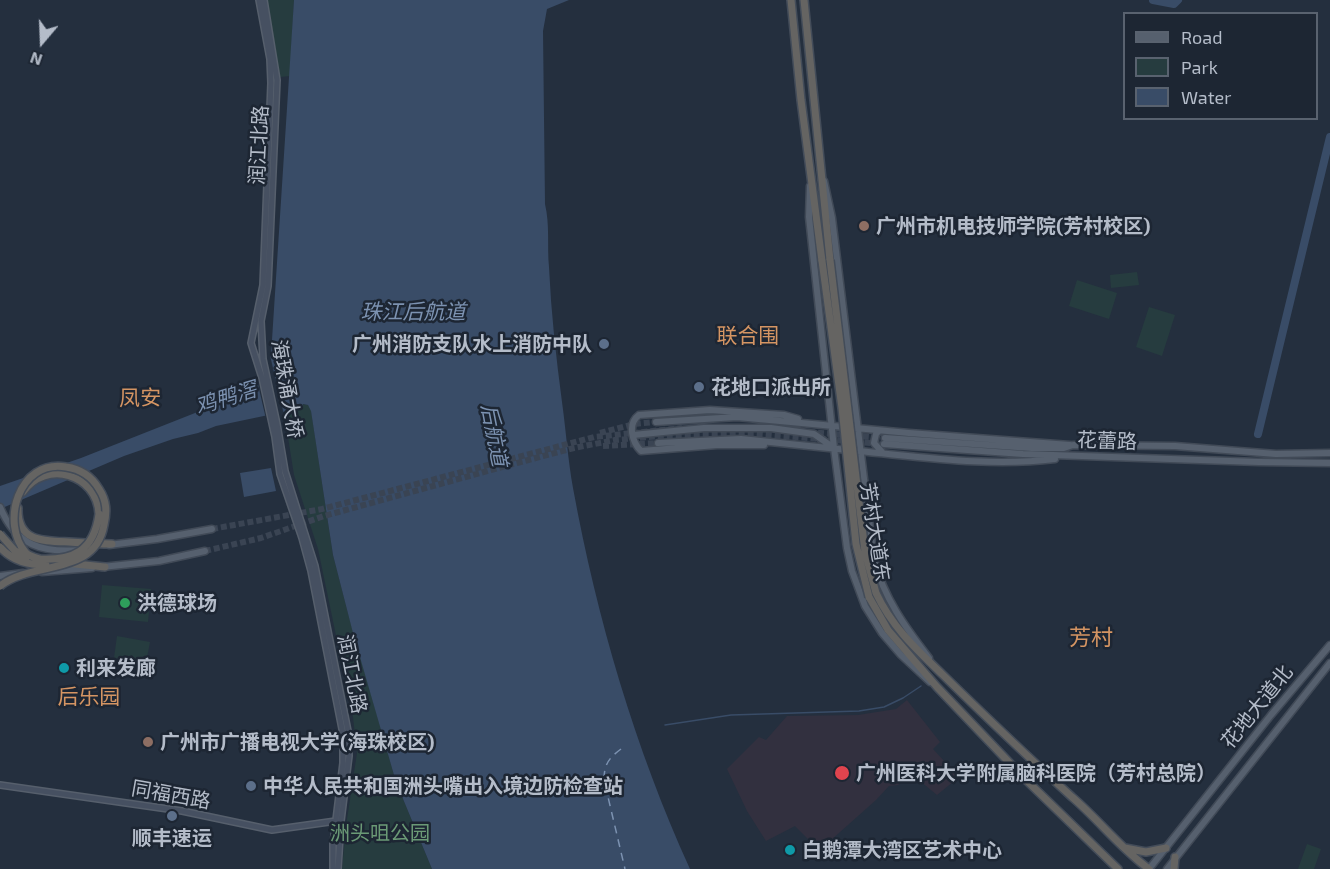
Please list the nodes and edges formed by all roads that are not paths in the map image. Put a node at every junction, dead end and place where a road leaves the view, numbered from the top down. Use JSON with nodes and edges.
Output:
{"nodes":[{"id":1,"x":259,"y":0,"type":"edge"},
{"id":2,"x":264,"y":0,"type":"edge"},
{"id":3,"x":791,"y":0,"type":"edge"},
{"id":4,"x":804,"y":0,"type":"edge"},
{"id":5,"x":821,"y":175,"type":"junction"},
{"id":6,"x":811,"y":176,"type":"junction"},
{"id":7,"x":826,"y":261,"type":"junction"},
{"id":8,"x":264,"y":293,"type":"junction"},
{"id":9,"x":851,"y":380,"type":"junction"},
{"id":10,"x":828,"y":383,"type":"junction"},
{"id":11,"x":656,"y":422,"type":"tunnel mouth"},
{"id":12,"x":813,"y":423,"type":"junction"},
{"id":13,"x":832,"y":425,"type":"junction"},
{"id":14,"x":857,"y":429,"type":"junction"},
{"id":15,"x":879,"y":431,"type":"junction"},
{"id":16,"x":633,"y":435,"type":"junction"},
{"id":17,"x":658,"y":443,"type":"tunnel mouth"},
{"id":18,"x":1074,"y":445,"type":"junction"},
{"id":19,"x":1149,"y":446,"type":"junction"},
{"id":20,"x":834,"y":448,"type":"junction"},
{"id":21,"x":861,"y":451,"type":"junction"},
{"id":22,"x":883,"y":453,"type":"junction"},
{"id":23,"x":1330,"y":453,"type":"edge"},
{"id":24,"x":1073,"y":456,"type":"junction"},
{"id":25,"x":1149,"y":458,"type":"junction"},
{"id":26,"x":1330,"y":463,"type":"edge"},
{"id":27,"x":289,"y":491,"type":"junction"},
{"id":28,"x":0,"y":508,"type":"edge"},
{"id":29,"x":212,"y":529,"type":"tunnel mouth"},
{"id":30,"x":0,"y":534,"type":"edge"},
{"id":31,"x":104,"y":537,"type":"dead end"},
{"id":32,"x":66,"y":542,"type":"junction"},
{"id":33,"x":112,"y":544,"type":"junction"},
{"id":34,"x":0,"y":547,"type":"edge"},
{"id":35,"x":205,"y":551,"type":"tunnel mouth"},
{"id":36,"x":79,"y":559,"type":"junction"},
{"id":37,"x":105,"y":567,"type":"junction"},
{"id":38,"x":0,"y":576,"type":"edge"},
{"id":39,"x":0,"y":586,"type":"edge"},
{"id":40,"x":873,"y":595,"type":"junction"},
{"id":41,"x":1330,"y":645,"type":"edge"},
{"id":42,"x":1330,"y":663,"type":"edge"},
{"id":43,"x":943,"y":675,"type":"junction"},
{"id":44,"x":937,"y":687,"type":"junction"},
{"id":45,"x":0,"y":785,"type":"edge"},
{"id":46,"x":338,"y":820,"type":"junction"},
{"id":47,"x":1116,"y":842,"type":"junction"},
{"id":48,"x":1166,"y":848,"type":"junction"},
{"id":49,"x":1175,"y":857,"type":"junction"},
{"id":50,"x":1109,"y":865,"type":"edge"},
{"id":51,"x":333,"y":869,"type":"edge"},
{"id":52,"x":338,"y":869,"type":"edge"},
{"id":53,"x":1118,"y":869,"type":"edge"},
{"id":54,"x":1149,"y":869,"type":"edge"},
{"id":55,"x":1167,"y":869,"type":"edge"},
{"id":56,"x":1174,"y":869,"type":"edge"}],
"edges":[{"from":1,"to":8,"type":"main road","name":"润江北路"},
{"from":2,"to":8,"type":"main road","name":"润江北路"},
{"from":3,"to":6,"type":"highway","name":"芳村大道东"},
{"from":4,"to":5,"type":"highway","name":"芳村大道东"},
{"from":5,"to":7,"type":"highway","name":"芳村大道东"},
{"from":5,"to":9,"type":"main road","name":"芳村大道东"},
{"from":6,"to":7,"type":"highway","name":"芳村大道东"},
{"from":6,"to":10,"type":"main road","name":"芳村大道东"},
{"from":7,"to":40,"type":"highway","name":"芳村大道东","bridge":true},
{"from":8,"to":27,"type":"main road","name":"海珠涌大桥"},
{"from":8,"to":27,"type":"main road","name":"海珠涌大桥"},
{"from":9,"to":10,"type":"main road"},
{"from":9,"to":14,"type":"main road","name":"芳村大道东"},
{"from":10,"to":13,"type":"main road","name":"芳村大道东"},
{"from":11,"to":12,"type":"main road"},
{"from":12,"to":13,"type":"main road"},
{"from":12,"to":16,"type":"main road"},
{"from":13,"to":14,"type":"main road"},
{"from":13,"to":20,"type":"main road","name":"芳村大道东"},
{"from":14,"to":15,"type":"main road"},
{"from":14,"to":21,"type":"main road","name":"芳村大道东"},
{"from":15,"to":18,"type":"main road"},
{"from":15,"to":22,"type":"main road"},
{"from":16,"to":20,"type":"main road"},
{"from":16,"to":20,"type":"main road"},
{"from":17,"to":20,"type":"main road"},
{"from":18,"to":19,"type":"main road","name":"花蕾路"},
{"from":18,"to":24,"type":"main road","name":"花蕾路"},
{"from":19,"to":23,"type":"main road","name":"花蕾路"},
{"from":19,"to":25,"type":"main road"},
{"from":20,"to":21,"type":"main road"},
{"from":20,"to":44,"type":"main road","name":"芳村大道东"},
{"from":21,"to":22,"type":"main road"},
{"from":21,"to":43,"type":"main road","name":"芳村大道东"},
{"from":22,"to":24,"type":"main road"},
{"from":24,"to":25,"type":"main road","name":"花蕾路"},
{"from":25,"to":26,"type":"main road","name":"花蕾路"},
{"from":27,"to":46,"type":"main road","name":"润江北路"},
{"from":28,"to":33,"type":"main road"},
{"from":29,"to":33,"type":"main road"},
{"from":30,"to":32,"type":"highway","bridge":true},
{"from":31,"to":32,"type":"highway"},
{"from":32,"to":33,"type":"highway"},
{"from":34,"to":36,"type":"highway","bridge":true},
{"from":35,"to":37,"type":"main road"},
{"from":36,"to":37,"type":"highway","bridge":true},
{"from":36,"to":39,"type":"highway","bridge":true},
{"from":37,"to":38,"type":"main road"},
{"from":40,"to":43,"type":"highway","name":"芳村大道东"},
{"from":40,"to":44,"type":"highway","name":"芳村大道东"},
{"from":41,"to":48,"type":"main road","name":"花地大道北"},
{"from":42,"to":49,"type":"main road","name":"花地大道北"},
{"from":43,"to":47,"type":"highway"},
{"from":44,"to":50,"type":"highway"},
{"from":45,"to":46,"type":"main road","name":"同福西路"},
{"from":46,"to":51,"type":"main road","name":"润江北路"},
{"from":46,"to":52,"type":"main road","name":"润江北路"},
{"from":47,"to":48,"type":"highway"},
{"from":47,"to":54,"type":"highway"},
{"from":48,"to":54,"type":"main road","name":"花地大道北"},
{"from":49,"to":55,"type":"main road","name":"花地大道北"},
{"from":49,"to":56,"type":"highway"},
{"from":50,"to":53,"type":"highway"}]}
